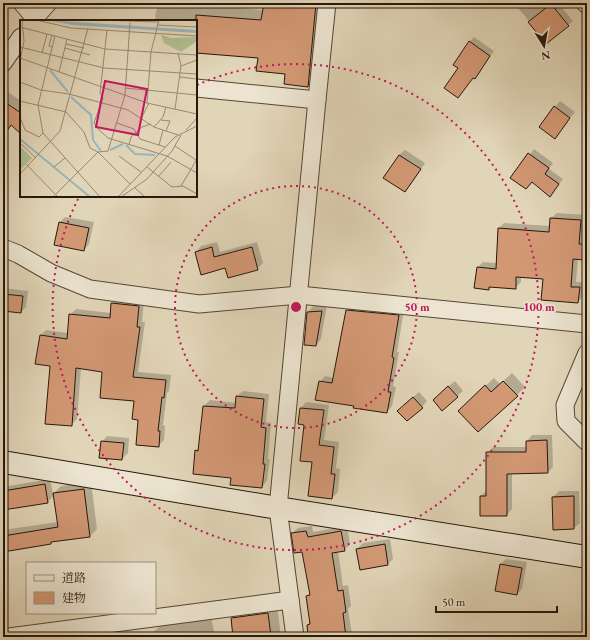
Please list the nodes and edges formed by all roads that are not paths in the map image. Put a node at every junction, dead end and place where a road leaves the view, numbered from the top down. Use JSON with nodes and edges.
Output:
{"nodes":[{"id":1,"x":22,"y":3,"type":"edge"},
{"id":2,"x":48,"y":3,"type":"edge"},
{"id":3,"x":327,"y":3,"type":"edge"},
{"id":4,"x":585,"y":3,"type":"edge"},
{"id":5,"x":587,"y":6,"type":"edge"},
{"id":6,"x":35,"y":20,"type":"edge"},
{"id":7,"x":20,"y":38,"type":"edge"},
{"id":8,"x":3,"y":63,"type":"edge"},
{"id":9,"x":197,"y":88,"type":"edge"},
{"id":10,"x":317,"y":100,"type":"junction"},
{"id":11,"x":3,"y":248,"type":"edge"},
{"id":12,"x":299,"y":295,"type":"junction"},
{"id":13,"x":587,"y":324,"type":"edge"},
{"id":14,"x":587,"y":353,"type":"edge"},
{"id":15,"x":587,"y":442,"type":"edge"},
{"id":16,"x":3,"y":462,"type":"edge"},
{"id":17,"x":278,"y":508,"type":"junction"},
{"id":18,"x":587,"y":557,"type":"edge"},
{"id":19,"x":290,"y":600,"type":"junction"},
{"id":20,"x":104,"y":631,"type":"edge"},
{"id":21,"x":9,"y":637,"type":"edge"},
{"id":22,"x":295,"y":637,"type":"edge"}],
"edges":[{"from":1,"to":6,"type":"street"},
{"from":2,"to":6,"type":"street"},
{"from":3,"to":10,"type":"street"},
{"from":4,"to":5,"type":"street"},
{"from":7,"to":8,"type":"street"},
{"from":9,"to":10,"type":"street"},
{"from":10,"to":12,"type":"street"},
{"from":11,"to":12,"type":"street"},
{"from":12,"to":13,"type":"street"},
{"from":12,"to":17,"type":"street"},
{"from":14,"to":15,"type":"street"},
{"from":16,"to":17,"type":"street"},
{"from":17,"to":18,"type":"street"},
{"from":17,"to":19,"type":"street"},
{"from":19,"to":20,"type":"street"},
{"from":19,"to":22,"type":"street"},
{"from":20,"to":21,"type":"street"}]}
